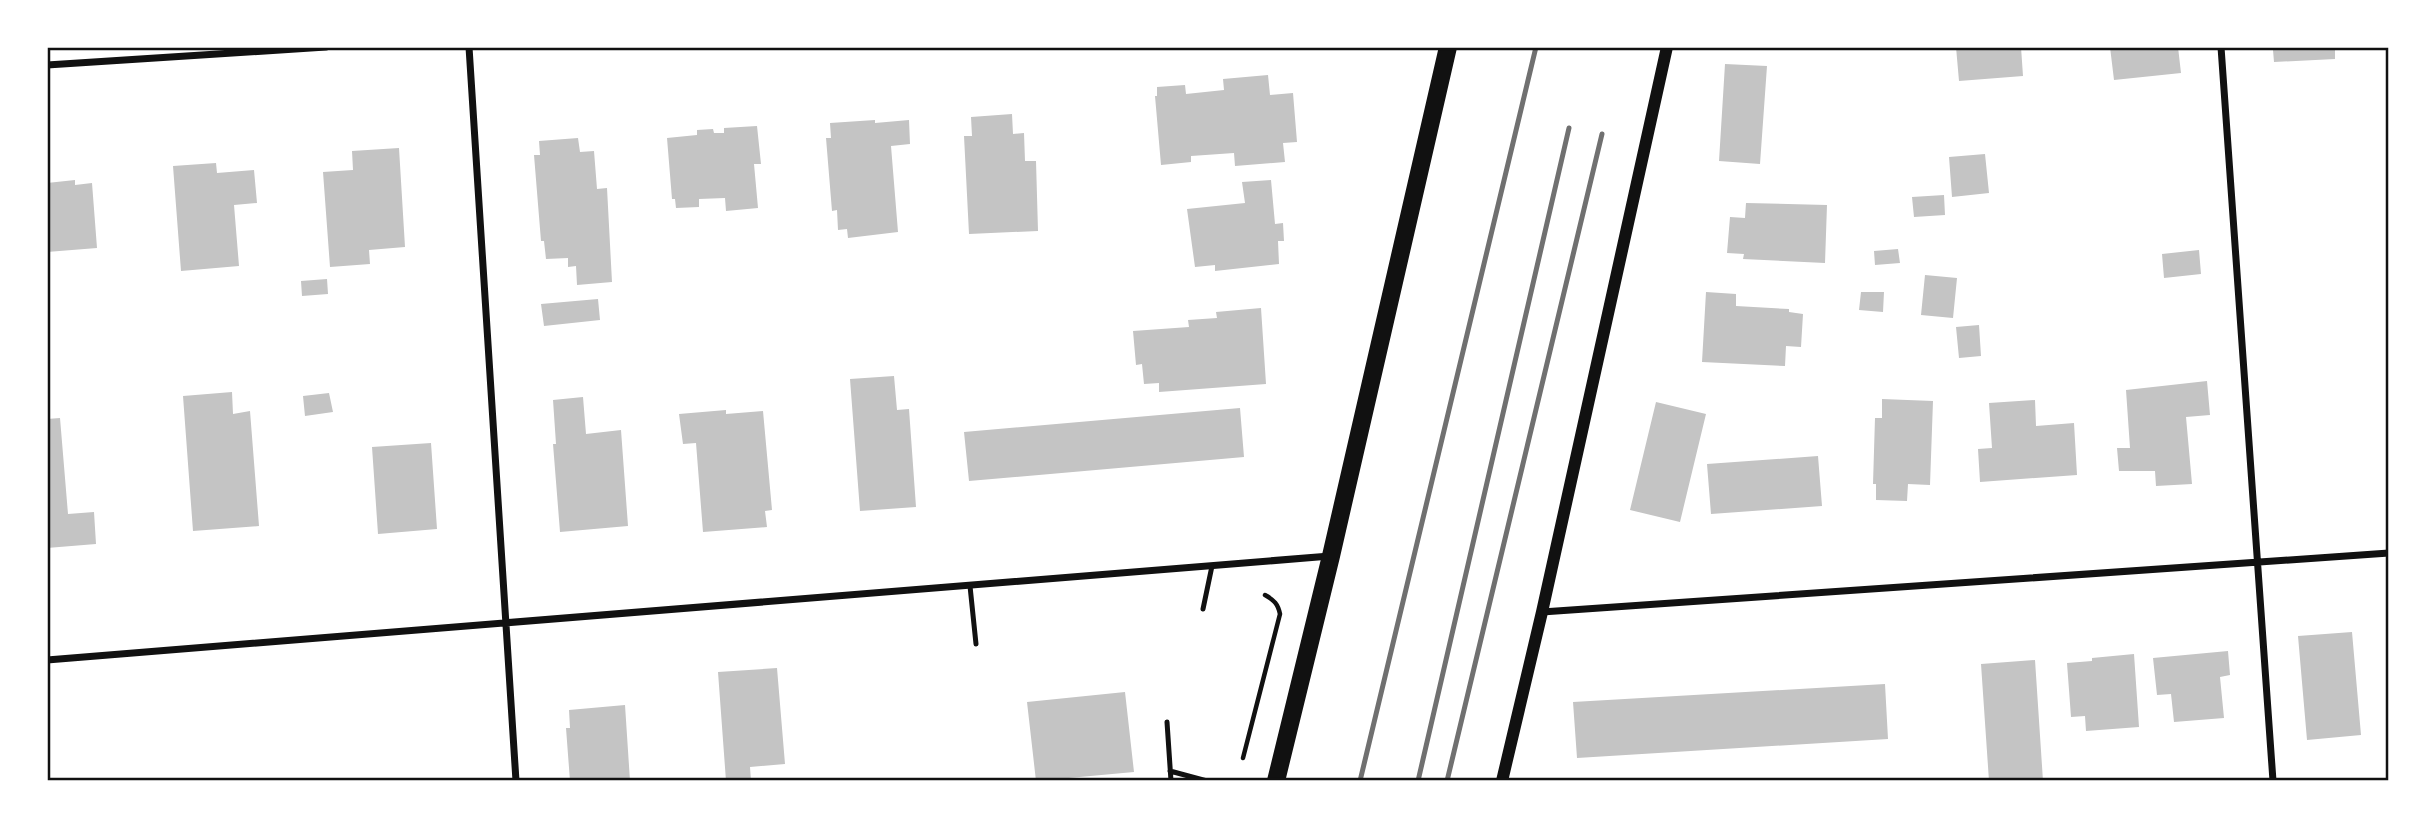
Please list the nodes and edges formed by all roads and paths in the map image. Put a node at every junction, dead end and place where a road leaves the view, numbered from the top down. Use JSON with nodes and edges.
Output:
{"nodes":[{"id":1,"x":326,"y":47,"type":"edge"},
{"id":2,"x":468,"y":47,"type":"edge"},
{"id":3,"x":1448,"y":47,"type":"edge"},
{"id":4,"x":1665,"y":47,"type":"edge"},
{"id":5,"x":2221,"y":47,"type":"edge"},
{"id":6,"x":47,"y":65,"type":"edge"},
{"id":7,"x":2389,"y":553,"type":"edge"},
{"id":8,"x":1331,"y":556,"type":"junction"},
{"id":9,"x":2257,"y":562,"type":"junction"},
{"id":10,"x":1212,"y":566,"type":"junction"},
{"id":11,"x":971,"y":586,"type":"junction"},
{"id":12,"x":1265,"y":595,"type":"dead end"},
{"id":13,"x":1203,"y":609,"type":"dead end"},
{"id":14,"x":1542,"y":612,"type":"junction"},
{"id":15,"x":505,"y":623,"type":"junction"},
{"id":16,"x":976,"y":644,"type":"dead end"},
{"id":17,"x":47,"y":660,"type":"edge"},
{"id":18,"x":1167,"y":722,"type":"dead end"},
{"id":19,"x":1243,"y":758,"type":"dead end"},
{"id":20,"x":1170,"y":771,"type":"junction"},
{"id":21,"x":516,"y":781,"type":"edge"},
{"id":22,"x":1171,"y":781,"type":"edge"},
{"id":23,"x":1207,"y":781,"type":"edge"},
{"id":24,"x":1276,"y":781,"type":"edge"},
{"id":25,"x":1502,"y":781,"type":"edge"},
{"id":26,"x":2273,"y":781,"type":"edge"}],
"edges":[{"from":1,"to":6,"type":"street"},
{"from":2,"to":15,"type":"street"},
{"from":3,"to":8,"type":"main road"},
{"from":4,"to":14,"type":"street"},
{"from":5,"to":9,"type":"street"},
{"from":7,"to":9,"type":"street"},
{"from":8,"to":10,"type":"street"},
{"from":8,"to":24,"type":"main road"},
{"from":9,"to":14,"type":"street"},
{"from":9,"to":26,"type":"street"},
{"from":10,"to":11,"type":"street"},
{"from":10,"to":13,"type":"lane"},
{"from":11,"to":15,"type":"street"},
{"from":11,"to":16,"type":"lane"},
{"from":12,"to":19,"type":"path"},
{"from":14,"to":25,"type":"street"},
{"from":15,"to":17,"type":"street"},
{"from":15,"to":21,"type":"street"},
{"from":18,"to":20,"type":"lane"},
{"from":20,"to":22,"type":"lane"},
{"from":20,"to":23,"type":"lane"}]}
